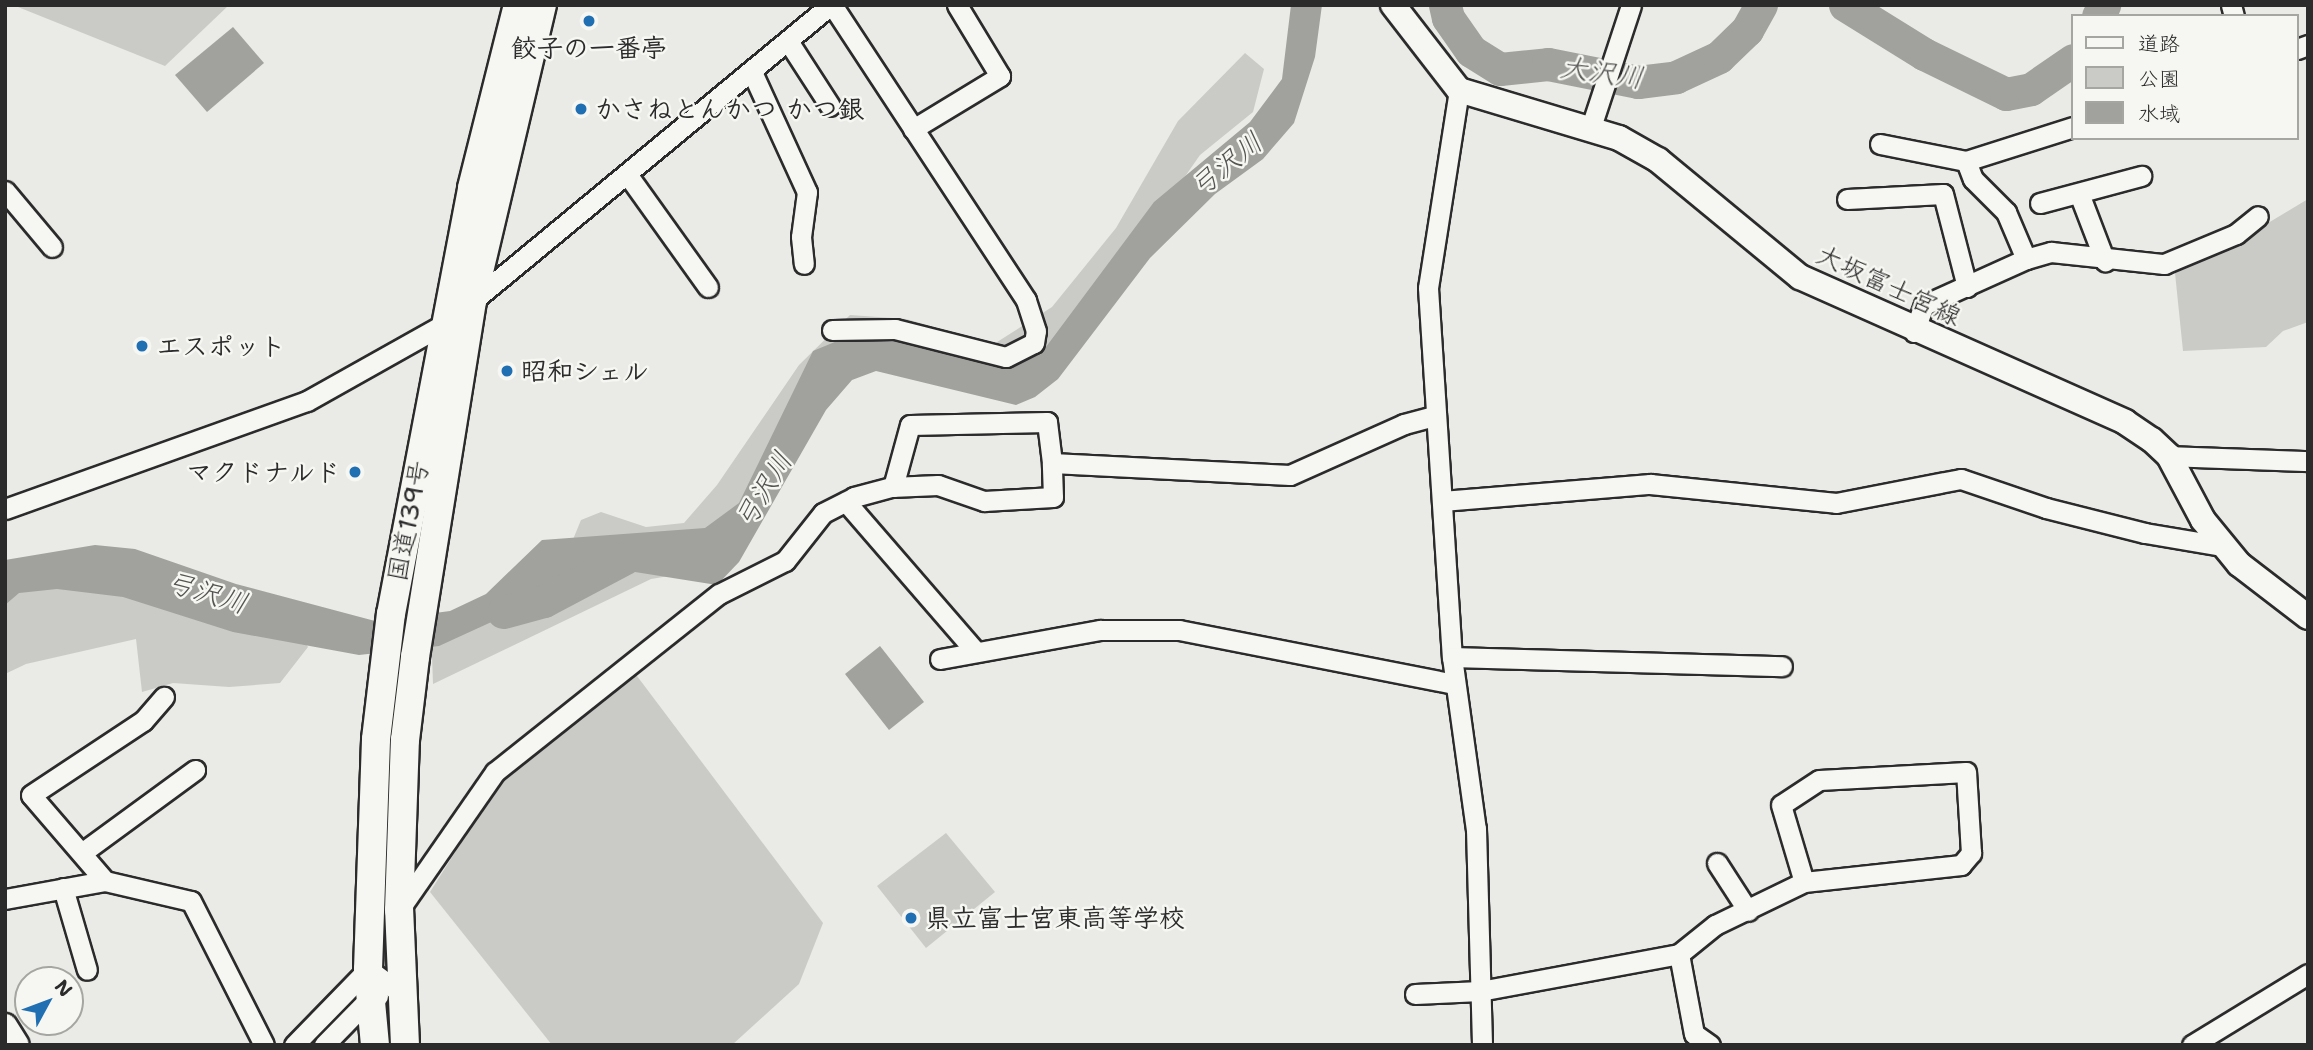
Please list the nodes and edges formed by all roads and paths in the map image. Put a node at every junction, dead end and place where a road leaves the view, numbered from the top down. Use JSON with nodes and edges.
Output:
{"nodes":[{"id":1,"x":517,"y":5,"type":"edge"},
{"id":2,"x":542,"y":5,"type":"edge"},
{"id":3,"x":832,"y":5,"type":"edge"},
{"id":4,"x":957,"y":5,"type":"edge"},
{"id":5,"x":1393,"y":5,"type":"edge"},
{"id":6,"x":1631,"y":5,"type":"edge"},
{"id":7,"x":788,"y":41,"type":"junction"},
{"id":8,"x":752,"y":72,"type":"junction"},
{"id":9,"x":1460,"y":90,"type":"junction"},
{"id":10,"x":830,"y":106,"type":"dead end"},
{"id":11,"x":1591,"y":127,"type":"junction"},
{"id":12,"x":2072,"y":127,"type":"edge"},
{"id":13,"x":913,"y":129,"type":"junction"},
{"id":14,"x":1880,"y":144,"type":"dead end"},
{"id":15,"x":1966,"y":161,"type":"junction"},
{"id":16,"x":627,"y":173,"type":"junction"},
{"id":17,"x":2141,"y":176,"type":"dead end"},
{"id":18,"x":5,"y":191,"type":"edge"},
{"id":19,"x":2080,"y":196,"type":"junction"},
{"id":20,"x":1846,"y":199,"type":"dead end"},
{"id":21,"x":2040,"y":203,"type":"dead end"},
{"id":22,"x":2258,"y":216,"type":"dead end"},
{"id":23,"x":52,"y":247,"type":"dead end"},
{"id":24,"x":2026,"y":258,"type":"junction"},
{"id":25,"x":2105,"y":261,"type":"junction"},
{"id":26,"x":804,"y":264,"type":"dead end"},
{"id":27,"x":708,"y":286,"type":"dead end"},
{"id":28,"x":1967,"y":287,"type":"junction"},
{"id":29,"x":472,"y":301,"type":"junction"},
{"id":30,"x":446,"y":323,"type":"junction"},
{"id":31,"x":831,"y":330,"type":"dead end"},
{"id":32,"x":1914,"y":332,"type":"junction"},
{"id":33,"x":1434,"y":416,"type":"junction"},
{"id":34,"x":2169,"y":456,"type":"junction"},
{"id":35,"x":2308,"y":461,"type":"edge"},
{"id":36,"x":1052,"y":463,"type":"junction"},
{"id":37,"x":893,"y":487,"type":"junction"},
{"id":38,"x":1441,"y":500,"type":"junction"},
{"id":39,"x":846,"y":502,"type":"junction"},
{"id":40,"x":6,"y":506,"type":"edge"},
{"id":41,"x":2223,"y":546,"type":"junction"},
{"id":42,"x":2308,"y":617,"type":"edge"},
{"id":43,"x":974,"y":650,"type":"junction"},
{"id":44,"x":1452,"y":657,"type":"junction"},
{"id":45,"x":940,"y":659,"type":"dead end"},
{"id":46,"x":1782,"y":666,"type":"dead end"},
{"id":47,"x":1455,"y":684,"type":"junction"},
{"id":48,"x":164,"y":697,"type":"dead end"},
{"id":49,"x":195,"y":770,"type":"dead end"},
{"id":50,"x":83,"y":852,"type":"junction"},
{"id":51,"x":1717,"y":863,"type":"dead end"},
{"id":52,"x":105,"y":880,"type":"junction"},
{"id":53,"x":1804,"y":883,"type":"junction"},
{"id":54,"x":63,"y":888,"type":"junction"},
{"id":55,"x":5,"y":899,"type":"edge"},
{"id":56,"x":398,"y":910,"type":"junction"},
{"id":57,"x":1748,"y":911,"type":"junction"},
{"id":58,"x":1679,"y":954,"type":"junction"},
{"id":59,"x":88,"y":970,"type":"dead end"},
{"id":60,"x":2308,"y":974,"type":"edge"},
{"id":61,"x":370,"y":982,"type":"junction"},
{"id":62,"x":1480,"y":991,"type":"junction"},
{"id":63,"x":1415,"y":994,"type":"dead end"},
{"id":64,"x":403,"y":995,"type":"junction"},
{"id":65,"x":5,"y":1026,"type":"edge"},
{"id":66,"x":17,"y":1045,"type":"edge"},
{"id":67,"x":264,"y":1045,"type":"edge"},
{"id":68,"x":294,"y":1045,"type":"edge"},
{"id":69,"x":324,"y":1045,"type":"edge"},
{"id":70,"x":375,"y":1045,"type":"edge"},
{"id":71,"x":405,"y":1045,"type":"edge"},
{"id":72,"x":1482,"y":1045,"type":"edge"},
{"id":73,"x":1710,"y":1045,"type":"edge"},
{"id":74,"x":2192,"y":1045,"type":"edge"}],
"edges":[{"from":1,"to":30,"type":"highway","name":"国道139号"},
{"from":2,"to":29,"type":"highway","name":"国道139号"},
{"from":3,"to":7,"type":"street"},
{"from":3,"to":13,"type":"street"},
{"from":4,"to":13,"type":"street"},
{"from":5,"to":9,"type":"main road"},
{"from":6,"to":11,"type":"street"},
{"from":7,"to":8,"type":"street"},
{"from":7,"to":10,"type":"street"},
{"from":8,"to":16,"type":"street"},
{"from":8,"to":26,"type":"street"},
{"from":9,"to":11,"type":"main road","name":"大坂富士宮線"},
{"from":9,"to":33,"type":"street"},
{"from":11,"to":32,"type":"main road","name":"大坂富士宮線"},
{"from":12,"to":15,"type":"street"},
{"from":13,"to":31,"type":"street"},
{"from":14,"to":15,"type":"street"},
{"from":15,"to":24,"type":"street"},
{"from":16,"to":27,"type":"street"},
{"from":16,"to":29,"type":"street"},
{"from":17,"to":19,"type":"street"},
{"from":18,"to":23,"type":"street"},
{"from":19,"to":21,"type":"street"},
{"from":19,"to":25,"type":"street"},
{"from":20,"to":28,"type":"street"},
{"from":22,"to":25,"type":"street"},
{"from":24,"to":25,"type":"street"},
{"from":24,"to":28,"type":"street"},
{"from":28,"to":32,"type":"street"},
{"from":29,"to":30,"type":"street"},
{"from":29,"to":56,"type":"highway","name":"国道139号"},
{"from":30,"to":40,"type":"street"},
{"from":30,"to":61,"type":"highway","name":"国道139号"},
{"from":32,"to":34,"type":"main road","name":"大坂富士宮線"},
{"from":33,"to":36,"type":"street"},
{"from":33,"to":38,"type":"street"},
{"from":34,"to":35,"type":"street"},
{"from":34,"to":41,"type":"main road","name":"大坂富士宮線"},
{"from":36,"to":37,"type":"street"},
{"from":36,"to":37,"type":"street"},
{"from":37,"to":39,"type":"street"},
{"from":38,"to":41,"type":"street"},
{"from":38,"to":44,"type":"street"},
{"from":39,"to":43,"type":"street"},
{"from":39,"to":56,"type":"street"},
{"from":41,"to":42,"type":"main road","name":"大坂富士宮線"},
{"from":43,"to":45,"type":"street"},
{"from":43,"to":47,"type":"street"},
{"from":44,"to":46,"type":"street"},
{"from":44,"to":47,"type":"street"},
{"from":47,"to":62,"type":"street"},
{"from":48,"to":50,"type":"street"},
{"from":49,"to":50,"type":"street"},
{"from":50,"to":52,"type":"street"},
{"from":51,"to":57,"type":"street"},
{"from":52,"to":54,"type":"street"},
{"from":52,"to":67,"type":"street"},
{"from":53,"to":53,"type":"street"},
{"from":53,"to":57,"type":"street"},
{"from":54,"to":55,"type":"street"},
{"from":54,"to":59,"type":"street"},
{"from":56,"to":64,"type":"highway","name":"国道139号"},
{"from":57,"to":58,"type":"street"},
{"from":58,"to":62,"type":"street"},
{"from":58,"to":73,"type":"street"},
{"from":60,"to":74,"type":"street"},
{"from":61,"to":64,"type":"street"},
{"from":61,"to":64,"type":"street"},
{"from":61,"to":68,"type":"street"},
{"from":61,"to":69,"type":"street"},
{"from":61,"to":70,"type":"highway","name":"国道139号"},
{"from":62,"to":63,"type":"street"},
{"from":62,"to":72,"type":"street"},
{"from":64,"to":71,"type":"highway","name":"国道139号"},
{"from":65,"to":66,"type":"main road"}]}
